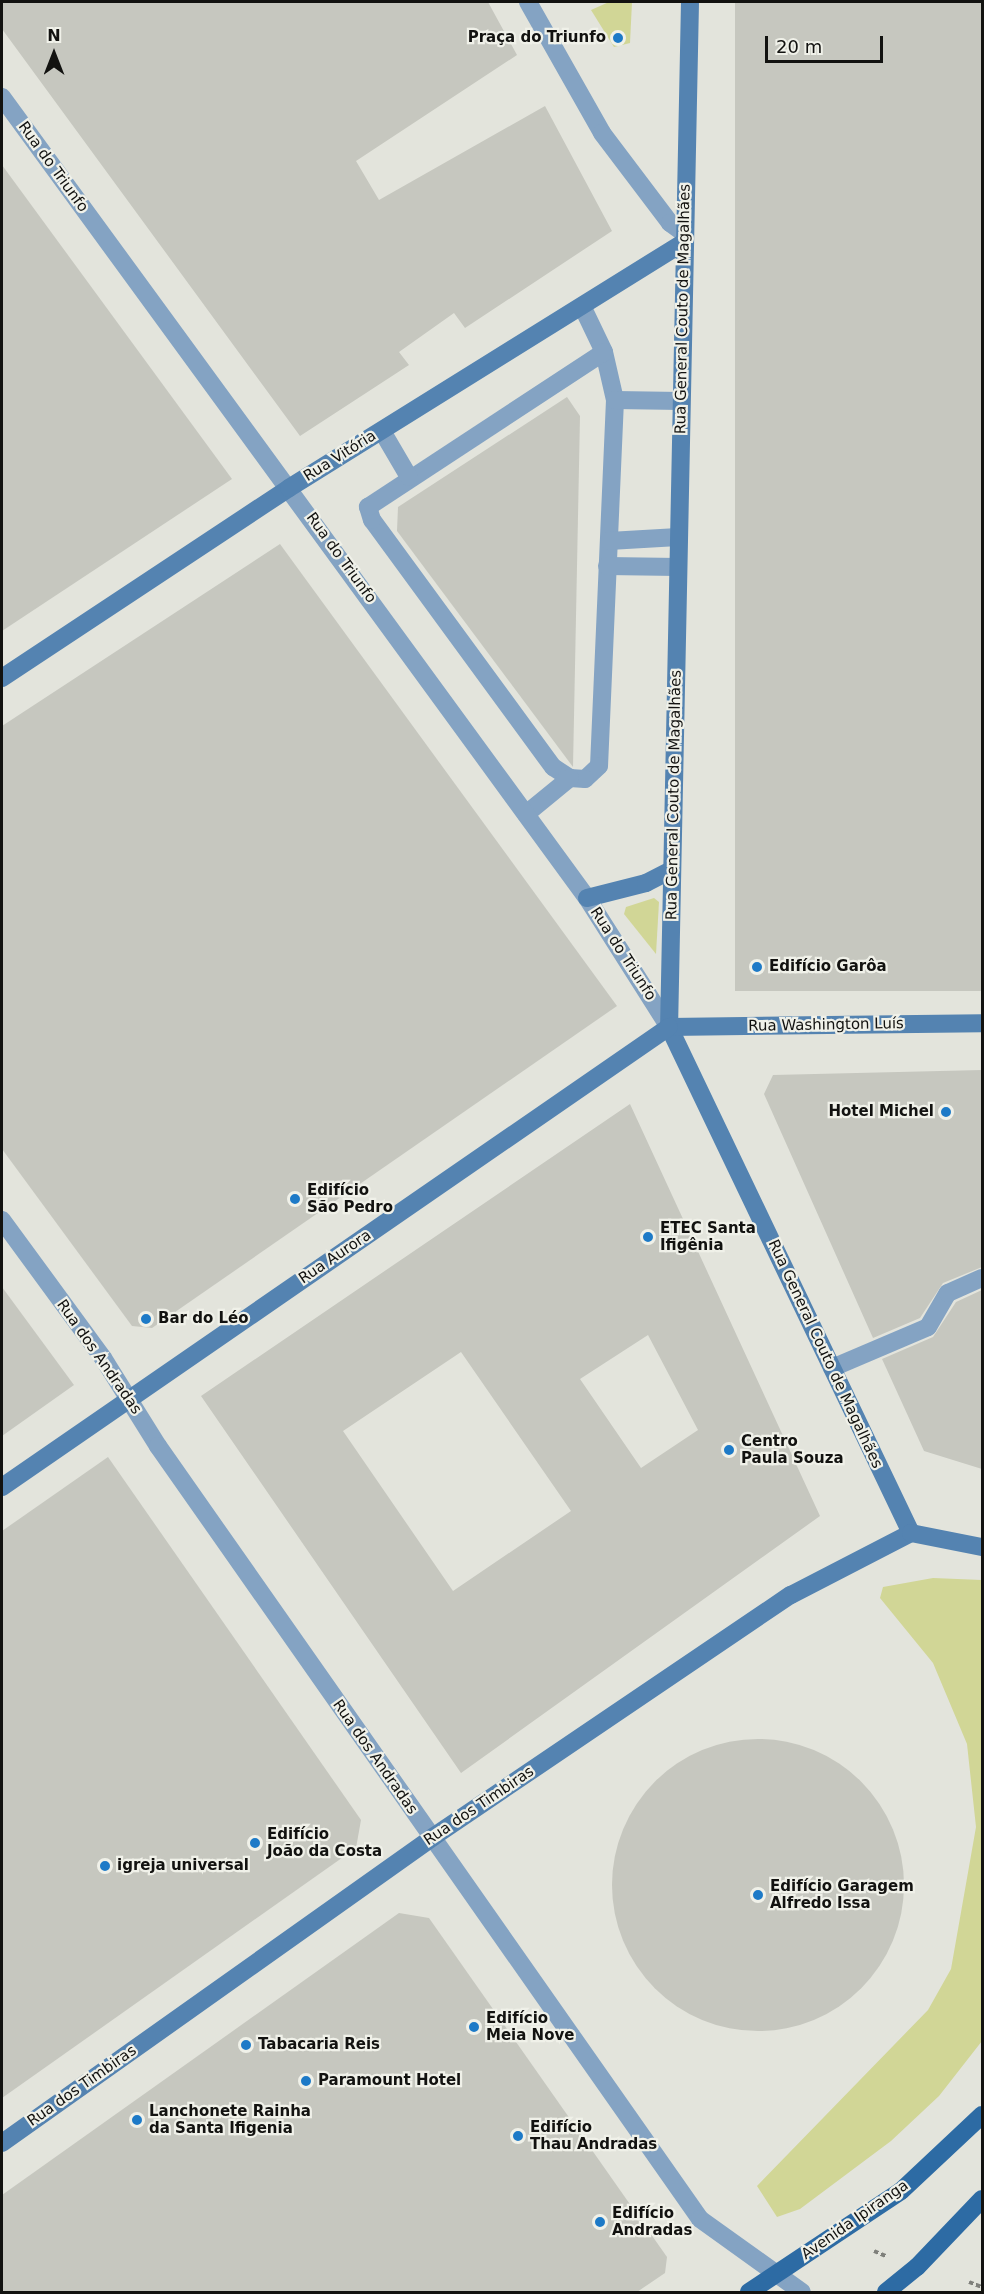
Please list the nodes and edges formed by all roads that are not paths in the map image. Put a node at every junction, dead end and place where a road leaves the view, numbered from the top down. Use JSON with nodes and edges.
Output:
{"nodes":[{"id":1,"x":528,"y":2,"type":"edge"},
{"id":2,"x":690,"y":2,"type":"edge"},
{"id":3,"x":2,"y":97,"type":"edge"},
{"id":4,"x":684,"y":238,"type":"junction"},
{"id":5,"x":582,"y":306,"type":"junction"},
{"id":6,"x":604,"y":352,"type":"junction"},
{"id":7,"x":615,"y":400,"type":"junction"},
{"id":8,"x":681,"y":401,"type":"junction"},
{"id":9,"x":382,"y":431,"type":"junction"},
{"id":10,"x":409,"y":477,"type":"junction"},
{"id":11,"x":289,"y":488,"type":"junction"},
{"id":12,"x":678,"y":537,"type":"junction"},
{"id":13,"x":609,"y":541,"type":"junction"},
{"id":14,"x":607,"y":566,"type":"junction"},
{"id":15,"x":678,"y":567,"type":"junction"},
{"id":16,"x":2,"y":678,"type":"edge"},
{"id":17,"x":570,"y":778,"type":"junction"},
{"id":18,"x":526,"y":814,"type":"junction"},
{"id":19,"x":672,"y":870,"type":"junction"},
{"id":20,"x":587,"y":898,"type":"junction"},
{"id":21,"x":982,"y":1023,"type":"edge"},
{"id":22,"x":669,"y":1027,"type":"junction"},
{"id":23,"x":2,"y":1220,"type":"edge"},
{"id":24,"x":982,"y":1278,"type":"edge"},
{"id":25,"x":832,"y":1368,"type":"junction"},
{"id":26,"x":129,"y":1398,"type":"junction"},
{"id":27,"x":2,"y":1487,"type":"edge"},
{"id":28,"x":911,"y":1533,"type":"junction"},
{"id":29,"x":982,"y":1547,"type":"edge"},
{"id":30,"x":433,"y":1837,"type":"junction"},
{"id":31,"x":982,"y":2115,"type":"edge"},
{"id":32,"x":2,"y":2143,"type":"edge"},
{"id":33,"x":982,"y":2199,"type":"edge"},
{"id":34,"x":776,"y":2274,"type":"junction"},
{"id":35,"x":748,"y":2292,"type":"edge"},
{"id":36,"x":802,"y":2292,"type":"edge"},
{"id":37,"x":886,"y":2292,"type":"edge"}],
"edges":[{"from":1,"to":4,"type":"street"},
{"from":2,"to":4,"type":"street","name":"Rua General Couto de Magalhães"},
{"from":3,"to":11,"type":"street","name":"Rua do Triunfo"},
{"from":4,"to":5,"type":"street","name":"Rua Vitória"},
{"from":4,"to":8,"type":"street","name":"Rua General Couto de Magalhães"},
{"from":5,"to":6,"type":"street"},
{"from":5,"to":9,"type":"street","name":"Rua Vitória"},
{"from":6,"to":7,"type":"street"},
{"from":6,"to":10,"type":"street"},
{"from":7,"to":8,"type":"street"},
{"from":7,"to":13,"type":"street"},
{"from":8,"to":12,"type":"street","name":"Rua General Couto de Magalhães"},
{"from":9,"to":10,"type":"street"},
{"from":9,"to":11,"type":"street","name":"Rua Vitória"},
{"from":10,"to":17,"type":"street"},
{"from":11,"to":16,"type":"street","name":"Rua Vitória"},
{"from":11,"to":18,"type":"street","name":"Rua do Triunfo"},
{"from":12,"to":13,"type":"street"},
{"from":12,"to":15,"type":"street","name":"Rua General Couto de Magalhães"},
{"from":13,"to":14,"type":"street"},
{"from":14,"to":15,"type":"street"},
{"from":14,"to":17,"type":"street"},
{"from":15,"to":19,"type":"street","name":"Rua General Couto de Magalhães"},
{"from":17,"to":18,"type":"street"},
{"from":18,"to":20,"type":"street","name":"Rua do Triunfo"},
{"from":19,"to":20,"type":"street"},
{"from":19,"to":22,"type":"street","name":"Rua General Couto de Magalhães"},
{"from":20,"to":22,"type":"street","name":"Rua do Triunfo"},
{"from":21,"to":22,"type":"street","name":"Rua Washington Luís"},
{"from":22,"to":25,"type":"street","name":"Rua General Couto de Magalhães"},
{"from":22,"to":26,"type":"street","name":"Rua Aurora"},
{"from":23,"to":26,"type":"street","name":"Rua dos Andradas"},
{"from":24,"to":25,"type":"street"},
{"from":25,"to":28,"type":"street","name":"Rua General Couto de Magalhães"},
{"from":26,"to":27,"type":"street","name":"Rua Aurora"},
{"from":26,"to":30,"type":"street","name":"Rua dos Andradas"},
{"from":28,"to":29,"type":"street"},
{"from":28,"to":30,"type":"street","name":"Rua dos Timbiras"},
{"from":30,"to":32,"type":"street","name":"Rua dos Timbiras"},
{"from":30,"to":34,"type":"street","name":"Rua dos Andradas"},
{"from":31,"to":34,"type":"main road","name":"Avenida Ipiranga"},
{"from":33,"to":37,"type":"main road"},
{"from":34,"to":35,"type":"main road","name":"Avenida Ipiranga"},
{"from":34,"to":36,"type":"street","name":"Rua dos Andradas"}]}
